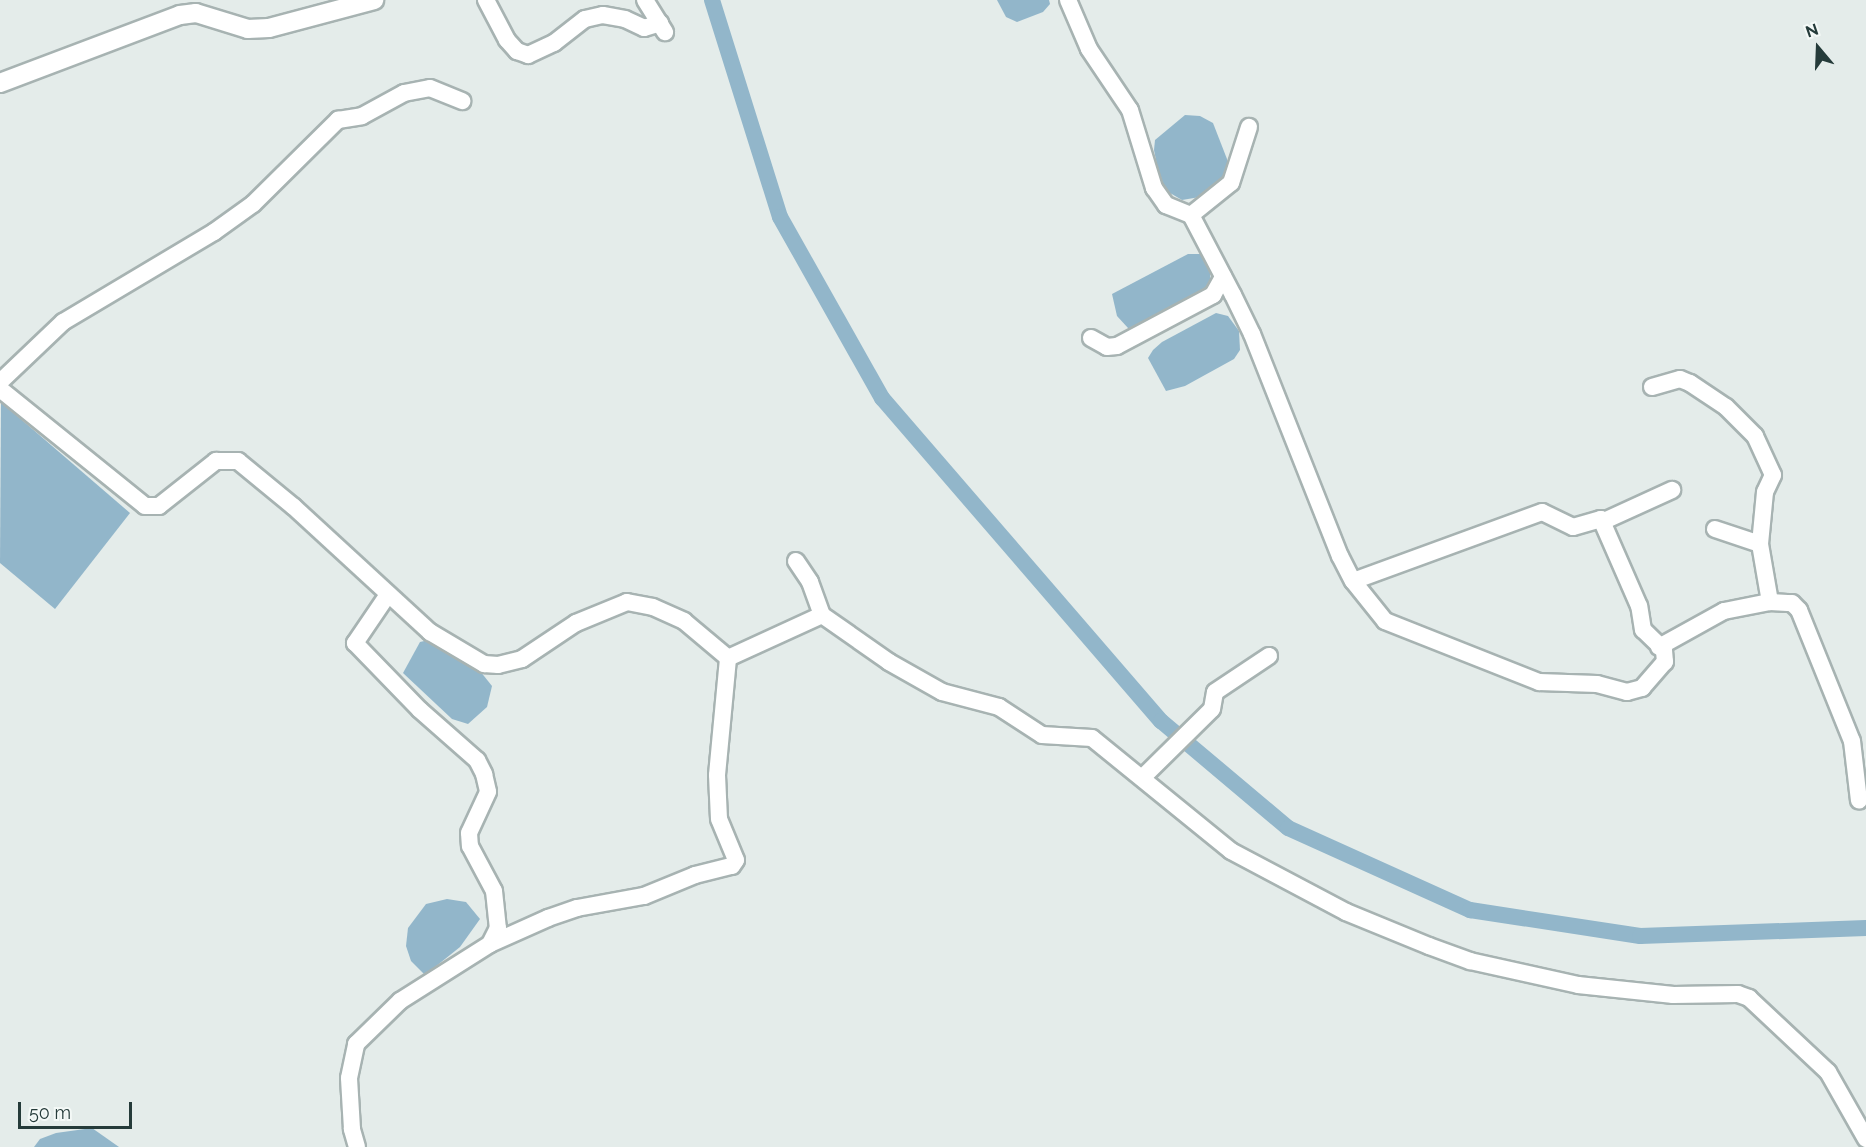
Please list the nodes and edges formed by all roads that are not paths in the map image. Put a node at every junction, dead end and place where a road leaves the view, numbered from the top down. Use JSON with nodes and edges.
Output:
{"nodes":[{"id":1,"x":374,"y":0,"type":"edge"},
{"id":2,"x":486,"y":0,"type":"edge"},
{"id":3,"x":645,"y":0,"type":"edge"},
{"id":4,"x":1068,"y":0,"type":"edge"},
{"id":5,"x":0,"y":83,"type":"edge"},
{"id":6,"x":463,"y":101,"type":"dead end"},
{"id":7,"x":1249,"y":127,"type":"dead end"},
{"id":8,"x":1191,"y":215,"type":"junction"},
{"id":9,"x":1223,"y":277,"type":"junction"},
{"id":10,"x":1091,"y":338,"type":"dead end"},
{"id":11,"x":0,"y":382,"type":"edge"},
{"id":12,"x":1652,"y":387,"type":"dead end"},
{"id":13,"x":0,"y":389,"type":"edge"},
{"id":14,"x":1672,"y":490,"type":"dead end"},
{"id":15,"x":1604,"y":521,"type":"junction"},
{"id":16,"x":1715,"y":529,"type":"dead end"},
{"id":17,"x":1760,"y":544,"type":"junction"},
{"id":18,"x":796,"y":561,"type":"dead end"},
{"id":19,"x":1353,"y":581,"type":"junction"},
{"id":20,"x":387,"y":596,"type":"junction"},
{"id":21,"x":1770,"y":602,"type":"junction"},
{"id":22,"x":822,"y":615,"type":"junction"},
{"id":23,"x":1659,"y":647,"type":"junction"},
{"id":24,"x":1269,"y":656,"type":"dead end"},
{"id":25,"x":728,"y":658,"type":"junction"},
{"id":26,"x":1145,"y":775,"type":"junction"},
{"id":27,"x":1859,"y":801,"type":"dead end"},
{"id":28,"x":490,"y":944,"type":"junction"},
{"id":29,"x":1866,"y":1139,"type":"edge"},
{"id":30,"x":357,"y":1147,"type":"edge"}],
"edges":[{"from":1,"to":5,"type":"street"},
{"from":2,"to":3,"type":"street"},
{"from":4,"to":8,"type":"street"},
{"from":6,"to":11,"type":"street"},
{"from":7,"to":8,"type":"street"},
{"from":8,"to":9,"type":"street"},
{"from":9,"to":10,"type":"street"},
{"from":9,"to":19,"type":"street"},
{"from":12,"to":17,"type":"street"},
{"from":13,"to":20,"type":"street"},
{"from":14,"to":15,"type":"street"},
{"from":15,"to":19,"type":"street"},
{"from":15,"to":23,"type":"street"},
{"from":16,"to":17,"type":"street"},
{"from":17,"to":21,"type":"street"},
{"from":18,"to":22,"type":"street"},
{"from":19,"to":23,"type":"street"},
{"from":20,"to":25,"type":"street"},
{"from":20,"to":28,"type":"street"},
{"from":21,"to":23,"type":"street"},
{"from":21,"to":27,"type":"street"},
{"from":22,"to":25,"type":"street"},
{"from":22,"to":26,"type":"street"},
{"from":24,"to":26,"type":"street"},
{"from":25,"to":28,"type":"street"},
{"from":26,"to":29,"type":"street"},
{"from":28,"to":30,"type":"street"}]}
